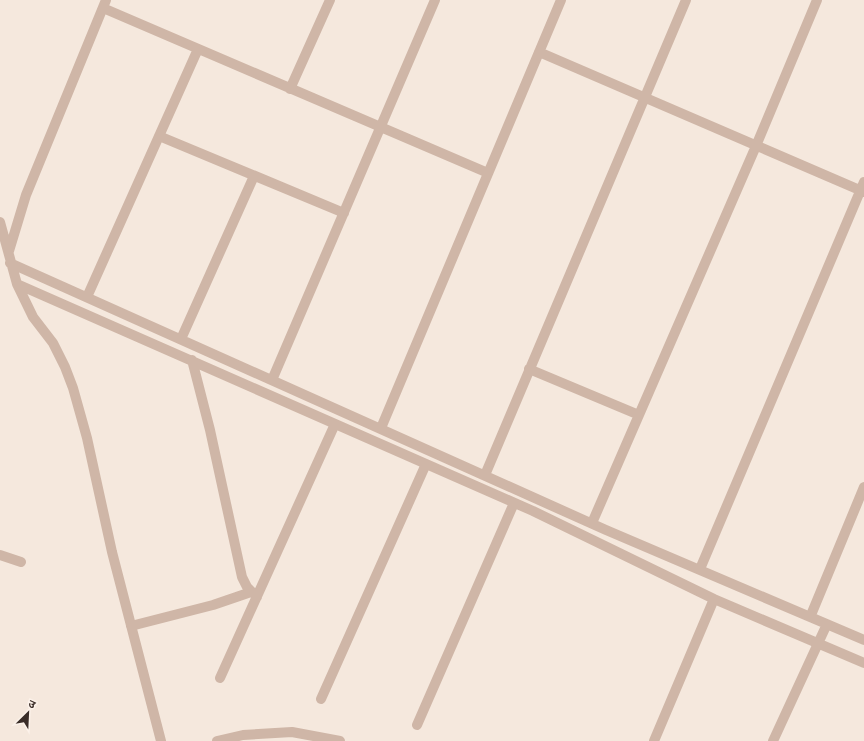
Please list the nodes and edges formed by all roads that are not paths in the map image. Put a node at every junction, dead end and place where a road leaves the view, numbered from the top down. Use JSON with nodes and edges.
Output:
{"nodes":[{"id":1,"x":330,"y":0,"type":"edge"},
{"id":2,"x":435,"y":0,"type":"edge"},
{"id":3,"x":561,"y":0,"type":"edge"},
{"id":4,"x":686,"y":0,"type":"edge"},
{"id":5,"x":817,"y":0,"type":"edge"},
{"id":6,"x":105,"y":4,"type":"edge"},
{"id":7,"x":198,"y":49,"type":"junction"},
{"id":8,"x":539,"y":52,"type":"junction"},
{"id":9,"x":290,"y":89,"type":"junction"},
{"id":10,"x":645,"y":98,"type":"junction"},
{"id":11,"x":380,"y":128,"type":"junction"},
{"id":12,"x":159,"y":136,"type":"junction"},
{"id":13,"x":756,"y":146,"type":"junction"},
{"id":14,"x":488,"y":173,"type":"junction"},
{"id":15,"x":254,"y":176,"type":"junction"},
{"id":16,"x":863,"y":188,"type":"edge"},
{"id":17,"x":344,"y":213,"type":"junction"},
{"id":18,"x":0,"y":222,"type":"edge"},
{"id":19,"x":9,"y":251,"type":"junction"},
{"id":20,"x":10,"y":263,"type":"junction"},
{"id":21,"x":17,"y":284,"type":"junction"},
{"id":22,"x":87,"y":297,"type":"junction"},
{"id":23,"x":181,"y":339,"type":"junction"},
{"id":24,"x":192,"y":360,"type":"junction"},
{"id":25,"x":529,"y":369,"type":"junction"},
{"id":26,"x":272,"y":380,"type":"junction"},
{"id":27,"x":639,"y":415,"type":"junction"},
{"id":28,"x":335,"y":424,"type":"junction"},
{"id":29,"x":381,"y":428,"type":"junction"},
{"id":30,"x":426,"y":464,"type":"junction"},
{"id":31,"x":485,"y":475,"type":"junction"},
{"id":32,"x":864,"y":487,"type":"edge"},
{"id":33,"x":514,"y":503,"type":"junction"},
{"id":34,"x":592,"y":523,"type":"junction"},
{"id":35,"x":0,"y":555,"type":"edge"},
{"id":36,"x":21,"y":562,"type":"dead end"},
{"id":37,"x":700,"y":569,"type":"junction"},
{"id":38,"x":254,"y":594,"type":"junction"},
{"id":39,"x":714,"y":599,"type":"junction"},
{"id":40,"x":811,"y":615,"type":"junction"},
{"id":41,"x":827,"y":624,"type":"junction"},
{"id":42,"x":131,"y":626,"type":"junction"},
{"id":43,"x":864,"y":640,"type":"edge"},
{"id":44,"x":818,"y":643,"type":"junction"},
{"id":45,"x":864,"y":663,"type":"edge"},
{"id":46,"x":220,"y":678,"type":"dead end"},
{"id":47,"x":321,"y":699,"type":"dead end"},
{"id":48,"x":417,"y":725,"type":"dead end"},
{"id":49,"x":293,"y":736,"type":"edge"},
{"id":50,"x":161,"y":741,"type":"edge"},
{"id":51,"x":217,"y":741,"type":"edge"},
{"id":52,"x":340,"y":741,"type":"edge"},
{"id":53,"x":654,"y":741,"type":"edge"},
{"id":54,"x":773,"y":741,"type":"edge"}],
"edges":[{"from":1,"to":9,"type":"street"},
{"from":2,"to":11,"type":"street"},
{"from":3,"to":8,"type":"street"},
{"from":4,"to":10,"type":"street"},
{"from":5,"to":13,"type":"street"},
{"from":6,"to":7,"type":"street"},
{"from":6,"to":19,"type":"street"},
{"from":7,"to":9,"type":"street"},
{"from":7,"to":12,"type":"street"},
{"from":8,"to":10,"type":"street"},
{"from":8,"to":14,"type":"street"},
{"from":9,"to":11,"type":"street"},
{"from":10,"to":13,"type":"street"},
{"from":10,"to":25,"type":"street"},
{"from":11,"to":14,"type":"street"},
{"from":11,"to":17,"type":"street"},
{"from":12,"to":15,"type":"street"},
{"from":12,"to":22,"type":"street"},
{"from":13,"to":16,"type":"street"},
{"from":13,"to":27,"type":"street"},
{"from":14,"to":29,"type":"street"},
{"from":15,"to":17,"type":"street"},
{"from":15,"to":23,"type":"street"},
{"from":16,"to":37,"type":"street"},
{"from":17,"to":26,"type":"street"},
{"from":18,"to":19,"type":"street"},
{"from":19,"to":20,"type":"street"},
{"from":20,"to":21,"type":"street"},
{"from":20,"to":22,"type":"street"},
{"from":21,"to":24,"type":"street"},
{"from":21,"to":42,"type":"street"},
{"from":22,"to":23,"type":"street"},
{"from":23,"to":26,"type":"street"},
{"from":24,"to":28,"type":"street"},
{"from":24,"to":38,"type":"street"},
{"from":25,"to":27,"type":"street"},
{"from":25,"to":31,"type":"street"},
{"from":26,"to":29,"type":"street"},
{"from":27,"to":34,"type":"street"},
{"from":28,"to":30,"type":"street"},
{"from":28,"to":38,"type":"street"},
{"from":29,"to":31,"type":"street"},
{"from":30,"to":33,"type":"street"},
{"from":30,"to":47,"type":"street"},
{"from":31,"to":34,"type":"street"},
{"from":32,"to":40,"type":"street"},
{"from":33,"to":39,"type":"street"},
{"from":33,"to":48,"type":"street"},
{"from":34,"to":37,"type":"street"},
{"from":35,"to":36,"type":"street"},
{"from":37,"to":40,"type":"street"},
{"from":38,"to":42,"type":"street"},
{"from":38,"to":46,"type":"street"},
{"from":39,"to":44,"type":"street"},
{"from":39,"to":53,"type":"street"},
{"from":40,"to":41,"type":"street"},
{"from":41,"to":43,"type":"street"},
{"from":41,"to":44,"type":"street"},
{"from":42,"to":50,"type":"street"},
{"from":44,"to":45,"type":"street"},
{"from":44,"to":54,"type":"street"},
{"from":49,"to":51,"type":"street"},
{"from":49,"to":52,"type":"street"}]}
